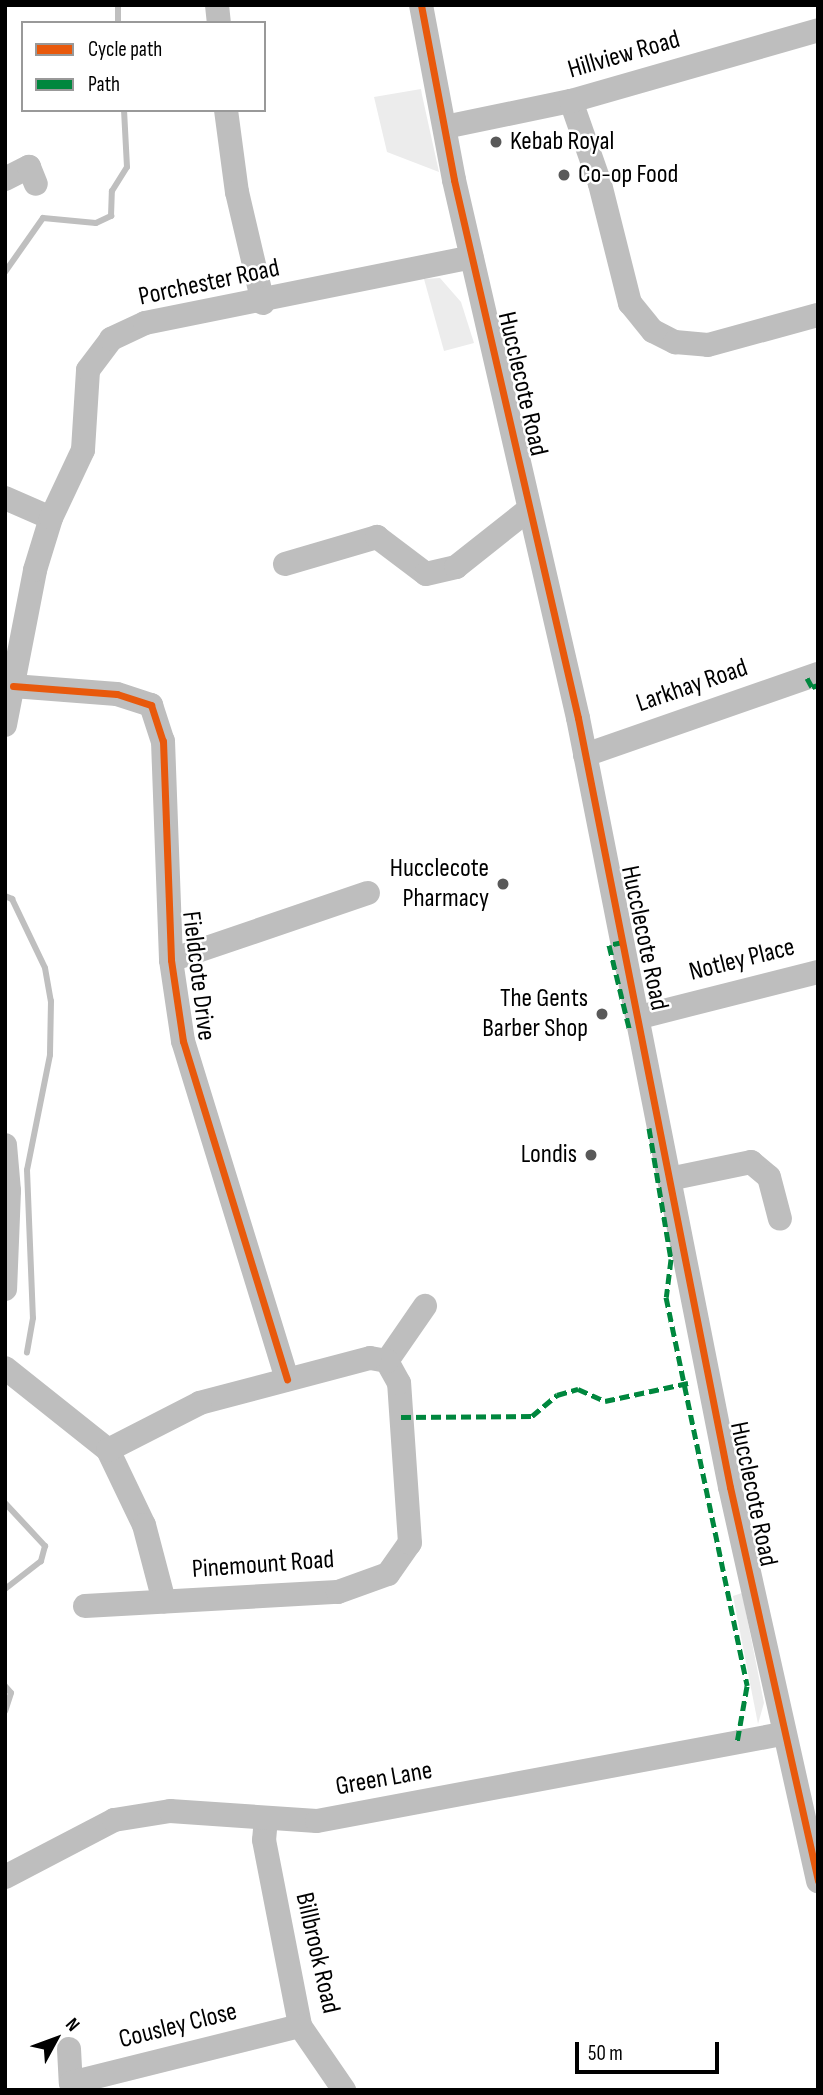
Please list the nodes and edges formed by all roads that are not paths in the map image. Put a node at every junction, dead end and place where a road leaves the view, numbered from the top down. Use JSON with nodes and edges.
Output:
{"nodes":[{"id":1,"x":218,"y":5,"type":"edge"},
{"id":2,"x":421,"y":5,"type":"edge"},
{"id":3,"x":228,"y":21,"type":"edge"},
{"id":4,"x":818,"y":30,"type":"edge"},
{"id":5,"x":571,"y":101,"type":"junction"},
{"id":6,"x":226,"y":112,"type":"edge"},
{"id":7,"x":444,"y":127,"type":"junction"},
{"id":8,"x":5,"y":179,"type":"edge"},
{"id":9,"x":36,"y":184,"type":"dead end"},
{"id":10,"x":471,"y":257,"type":"junction"},
{"id":11,"x":263,"y":303,"type":"junction"},
{"id":12,"x":818,"y":315,"type":"edge"},
{"id":13,"x":5,"y":498,"type":"edge"},
{"id":14,"x":528,"y":510,"type":"junction"},
{"id":15,"x":51,"y":519,"type":"junction"},
{"id":16,"x":285,"y":564,"type":"dead end"},
{"id":17,"x":818,"y":674,"type":"edge"},
{"id":18,"x":13,"y":686,"type":"junction"},
{"id":19,"x":5,"y":725,"type":"edge"},
{"id":20,"x":585,"y":755,"type":"junction"},
{"id":21,"x":368,"y":893,"type":"dead end"},
{"id":22,"x":171,"y":960,"type":"junction"},
{"id":23,"x":818,"y":972,"type":"edge"},
{"id":24,"x":640,"y":1017,"type":"junction"},
{"id":25,"x":5,"y":1145,"type":"edge"},
{"id":26,"x":670,"y":1179,"type":"junction"},
{"id":27,"x":780,"y":1219,"type":"dead end"},
{"id":28,"x":5,"y":1289,"type":"edge"},
{"id":29,"x":425,"y":1306,"type":"dead end"},
{"id":30,"x":387,"y":1361,"type":"junction"},
{"id":31,"x":5,"y":1368,"type":"edge"},
{"id":32,"x":287,"y":1379,"type":"junction"},
{"id":33,"x":108,"y":1450,"type":"junction"},
{"id":34,"x":164,"y":1601,"type":"junction"},
{"id":35,"x":85,"y":1606,"type":"dead end"},
{"id":36,"x":783,"y":1734,"type":"junction"},
{"id":37,"x":267,"y":1818,"type":"junction"},
{"id":38,"x":5,"y":1877,"type":"edge"},
{"id":39,"x":818,"y":1881,"type":"edge"},
{"id":40,"x":300,"y":2026,"type":"junction"},
{"id":41,"x":69,"y":2049,"type":"dead end"},
{"id":42,"x":70,"y":2086,"type":"edge"},
{"id":43,"x":344,"y":2090,"type":"edge"}],
"edges":[{"from":1,"to":3,"type":"street"},
{"from":2,"to":7,"type":"street","name":"Hucclecote Road"},
{"from":4,"to":5,"type":"street","name":"Hillview Road"},
{"from":5,"to":7,"type":"street","name":"Hillview Road"},
{"from":5,"to":12,"type":"street"},
{"from":6,"to":11,"type":"street"},
{"from":7,"to":10,"type":"street","name":"Hucclecote Road"},
{"from":8,"to":9,"type":"street"},
{"from":10,"to":11,"type":"street","name":"Porchester Road"},
{"from":10,"to":14,"type":"street","name":"Hucclecote Road"},
{"from":11,"to":15,"type":"street","name":"Porchester Road"},
{"from":13,"to":15,"type":"street"},
{"from":14,"to":16,"type":"street"},
{"from":14,"to":20,"type":"street","name":"Hucclecote Road"},
{"from":15,"to":18,"type":"street","name":"Porchester Road"},
{"from":17,"to":20,"type":"street","name":"Larkhay Road"},
{"from":18,"to":19,"type":"street","name":"Porchester Road"},
{"from":18,"to":22,"type":"street","name":"Fieldcote Drive"},
{"from":20,"to":24,"type":"street","name":"Hucclecote Road"},
{"from":21,"to":22,"type":"street"},
{"from":22,"to":32,"type":"street","name":"Fieldcote Drive"},
{"from":23,"to":24,"type":"street","name":"Notley Place"},
{"from":24,"to":26,"type":"street","name":"Hucclecote Road"},
{"from":25,"to":28,"type":"street"},
{"from":26,"to":27,"type":"street"},
{"from":26,"to":36,"type":"street","name":"Hucclecote Road"},
{"from":29,"to":30,"type":"street"},
{"from":30,"to":32,"type":"street"},
{"from":30,"to":34,"type":"street","name":"Pinemount Road"},
{"from":31,"to":33,"type":"street"},
{"from":32,"to":33,"type":"street"},
{"from":33,"to":34,"type":"street"},
{"from":34,"to":35,"type":"street","name":"Pinemount Road"},
{"from":36,"to":37,"type":"street","name":"Green Lane"},
{"from":36,"to":39,"type":"street","name":"Hucclecote Road"},
{"from":37,"to":38,"type":"street","name":"Green Lane"},
{"from":37,"to":40,"type":"street","name":"Billbrook Road"},
{"from":40,"to":42,"type":"street","name":"Cousley Close"},
{"from":40,"to":43,"type":"street","name":"Billbrook Road"},
{"from":41,"to":42,"type":"street","name":"Cousley Close"}]}
